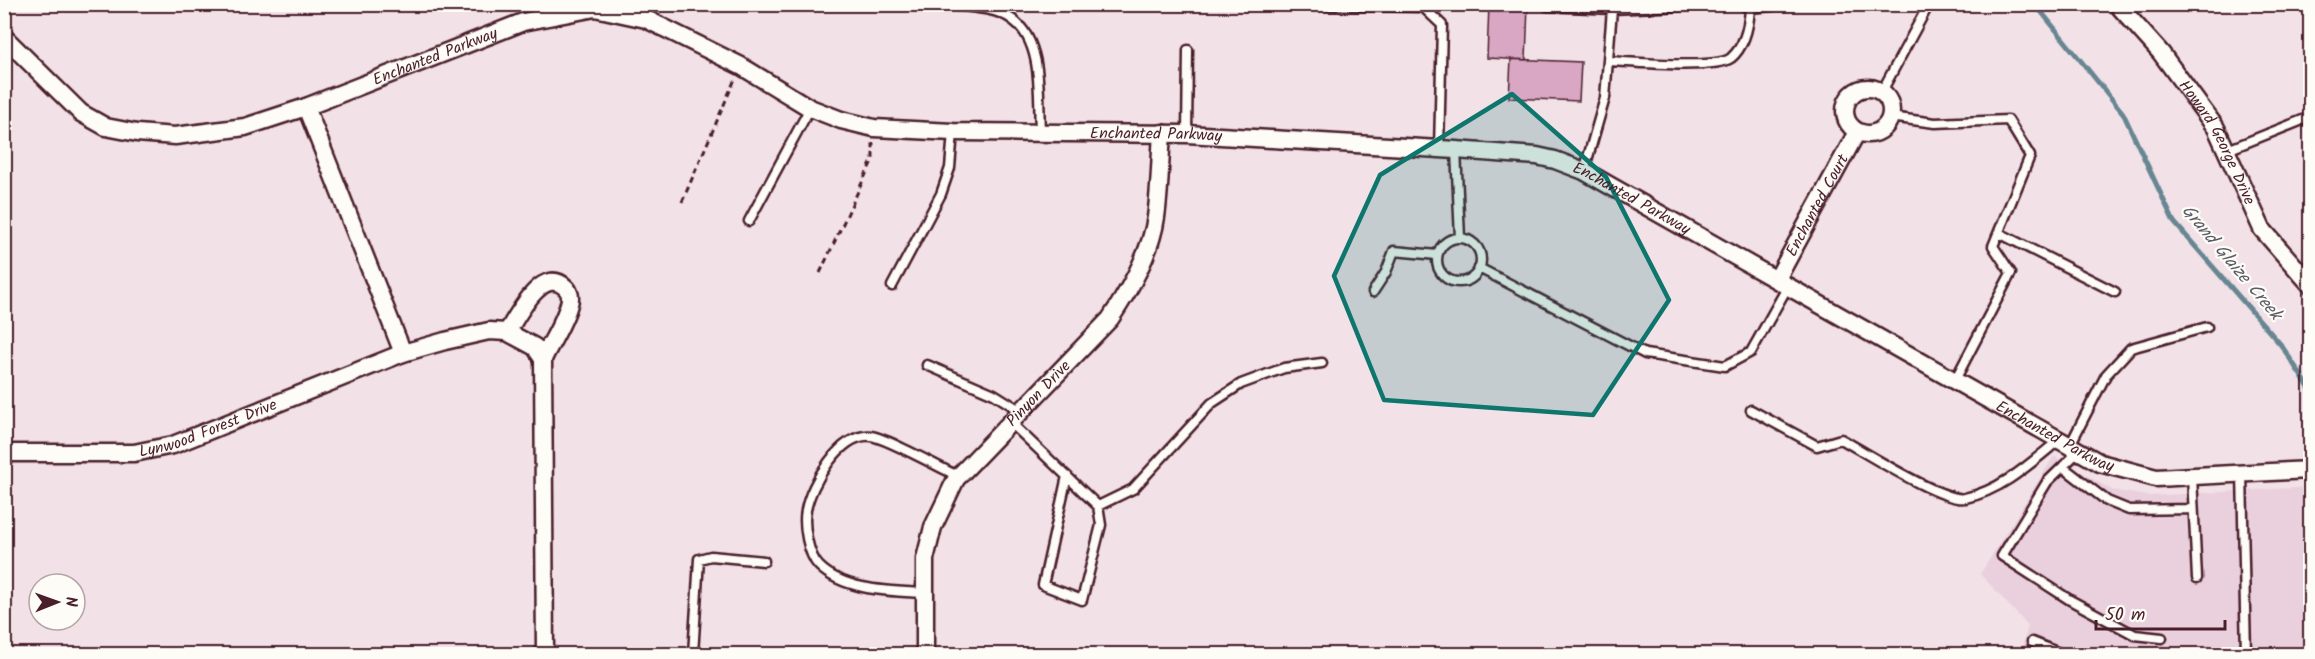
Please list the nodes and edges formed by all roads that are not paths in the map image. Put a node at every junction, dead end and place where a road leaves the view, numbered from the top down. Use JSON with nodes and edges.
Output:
{"nodes":[{"id":1,"x":940,"y":4,"type":"edge"},
{"id":2,"x":1255,"y":4,"type":"edge"},
{"id":3,"x":1729,"y":4,"type":"edge"},
{"id":4,"x":1739,"y":4,"type":"edge"},
{"id":5,"x":1792,"y":4,"type":"edge"},
{"id":6,"x":1929,"y":4,"type":"edge"},
{"id":7,"x":2117,"y":4,"type":"edge"},
{"id":8,"x":1547,"y":6,"type":"dead end"},
{"id":9,"x":1750,"y":8,"type":"junction"},
{"id":10,"x":1612,"y":9,"type":"junction"},
{"id":11,"x":4,"y":37,"type":"edge"},
{"id":12,"x":1188,"y":50,"type":"dead end"},
{"id":13,"x":1608,"y":61,"type":"junction"},
{"id":14,"x":1881,"y":93,"type":"junction"},
{"id":15,"x":306,"y":107,"type":"junction"},
{"id":16,"x":810,"y":108,"type":"junction"},
{"id":17,"x":1890,"y":117,"type":"junction"},
{"id":18,"x":2310,"y":117,"type":"edge"},
{"id":19,"x":1040,"y":131,"type":"junction"},
{"id":20,"x":953,"y":132,"type":"junction"},
{"id":21,"x":1857,"y":132,"type":"junction"},
{"id":22,"x":1162,"y":133,"type":"junction"},
{"id":23,"x":1187,"y":134,"type":"junction"},
{"id":24,"x":1448,"y":150,"type":"junction"},
{"id":25,"x":2225,"y":151,"type":"junction"},
{"id":26,"x":1584,"y":171,"type":"junction"},
{"id":27,"x":749,"y":221,"type":"dead end"},
{"id":28,"x":1999,"y":233,"type":"junction"},
{"id":29,"x":1460,"y":237,"type":"junction"},
{"id":30,"x":1437,"y":255,"type":"junction"},
{"id":31,"x":1479,"y":268,"type":"junction"},
{"id":32,"x":1783,"y":282,"type":"junction"},
{"id":33,"x":2310,"y":284,"type":"edge"},
{"id":34,"x":892,"y":286,"type":"dead end"},
{"id":35,"x":1373,"y":292,"type":"dead end"},
{"id":36,"x":2115,"y":292,"type":"dead end"},
{"id":37,"x":2206,"y":327,"type":"dead end"},
{"id":38,"x":507,"y":332,"type":"junction"},
{"id":39,"x":403,"y":353,"type":"junction"},
{"id":40,"x":543,"y":359,"type":"junction"},
{"id":41,"x":1322,"y":363,"type":"dead end"},
{"id":42,"x":927,"y":365,"type":"dead end"},
{"id":43,"x":1955,"y":380,"type":"junction"},
{"id":44,"x":1751,"y":410,"type":"dead end"},
{"id":45,"x":1015,"y":416,"type":"junction"},
{"id":46,"x":2069,"y":445,"type":"junction"},
{"id":47,"x":4,"y":453,"type":"edge"},
{"id":48,"x":2062,"y":467,"type":"junction"},
{"id":49,"x":2310,"y":470,"type":"edge"},
{"id":50,"x":2242,"y":473,"type":"junction"},
{"id":51,"x":958,"y":476,"type":"junction"},
{"id":52,"x":1067,"y":476,"type":"junction"},
{"id":53,"x":2192,"y":476,"type":"junction"},
{"id":54,"x":1098,"y":506,"type":"junction"},
{"id":55,"x":2192,"y":509,"type":"junction"},
{"id":56,"x":764,"y":561,"type":"dead end"},
{"id":57,"x":2197,"y":578,"type":"dead end"},
{"id":58,"x":924,"y":592,"type":"junction"},
{"id":59,"x":2162,"y":638,"type":"dead end"},
{"id":60,"x":2032,"y":642,"type":"dead end"},
{"id":61,"x":545,"y":654,"type":"edge"},
{"id":62,"x":693,"y":654,"type":"edge"},
{"id":63,"x":925,"y":654,"type":"edge"},
{"id":64,"x":2062,"y":654,"type":"edge"},
{"id":65,"x":2246,"y":654,"type":"edge"}],
"edges":[{"from":1,"to":19,"type":"lane"},
{"from":2,"to":24,"type":"lane"},
{"from":3,"to":10,"type":"lane"},
{"from":4,"to":9,"type":"lane"},
{"from":5,"to":9,"type":"lane"},
{"from":6,"to":14,"type":"lane"},
{"from":7,"to":25,"type":"street","name":"Howard George Drive"},
{"from":8,"to":10,"type":"lane"},
{"from":9,"to":13,"type":"lane"},
{"from":10,"to":13,"type":"lane"},
{"from":11,"to":15,"type":"street","name":"Enchanted Parkway"},
{"from":12,"to":23,"type":"lane"},
{"from":13,"to":26,"type":"lane"},
{"from":14,"to":17,"type":"street"},
{"from":14,"to":21,"type":"street"},
{"from":15,"to":16,"type":"street","name":"Enchanted Parkway"},
{"from":15,"to":39,"type":"street"},
{"from":16,"to":20,"type":"street","name":"Enchanted Parkway"},
{"from":16,"to":27,"type":"lane"},
{"from":17,"to":21,"type":"street"},
{"from":17,"to":28,"type":"lane"},
{"from":18,"to":25,"type":"lane"},
{"from":19,"to":20,"type":"street","name":"Enchanted Parkway"},
{"from":19,"to":22,"type":"street","name":"Enchanted Parkway"},
{"from":20,"to":34,"type":"lane"},
{"from":21,"to":32,"type":"street","name":"Enchanted Court"},
{"from":22,"to":23,"type":"street","name":"Enchanted Parkway"},
{"from":22,"to":45,"type":"street","name":"Pinyon Drive"},
{"from":23,"to":24,"type":"street","name":"Enchanted Parkway"},
{"from":24,"to":26,"type":"street","name":"Enchanted Parkway"},
{"from":24,"to":29,"type":"lane"},
{"from":25,"to":33,"type":"street","name":"Howard George Drive"},
{"from":26,"to":32,"type":"street","name":"Enchanted Parkway"},
{"from":28,"to":36,"type":"lane"},
{"from":28,"to":43,"type":"lane"},
{"from":29,"to":30,"type":"lane"},
{"from":29,"to":31,"type":"lane"},
{"from":30,"to":31,"type":"lane"},
{"from":30,"to":35,"type":"lane"},
{"from":31,"to":32,"type":"lane"},
{"from":32,"to":43,"type":"street","name":"Enchanted Parkway"},
{"from":37,"to":46,"type":"lane"},
{"from":38,"to":39,"type":"street","name":"Lynwood Forest Drive"},
{"from":38,"to":40,"type":"street"},
{"from":38,"to":40,"type":"street"},
{"from":39,"to":47,"type":"street","name":"Lynwood Forest Drive"},
{"from":40,"to":61,"type":"street"},
{"from":41,"to":54,"type":"lane"},
{"from":42,"to":45,"type":"lane"},
{"from":43,"to":46,"type":"street","name":"Enchanted Parkway"},
{"from":44,"to":46,"type":"lane"},
{"from":45,"to":51,"type":"street","name":"Pinyon Drive"},
{"from":45,"to":52,"type":"lane"},
{"from":46,"to":48,"type":"lane"},
{"from":46,"to":53,"type":"street","name":"Enchanted Parkway"},
{"from":48,"to":55,"type":"lane"},
{"from":48,"to":59,"type":"lane"},
{"from":49,"to":50,"type":"street","name":"Enchanted Parkway"},
{"from":50,"to":53,"type":"street","name":"Enchanted Parkway"},
{"from":50,"to":65,"type":"lane"},
{"from":51,"to":58,"type":"street","name":"Pinyon Drive"},
{"from":51,"to":58,"type":"lane"},
{"from":52,"to":54,"type":"lane"},
{"from":52,"to":54,"type":"lane"},
{"from":53,"to":55,"type":"lane"},
{"from":55,"to":57,"type":"lane"},
{"from":56,"to":62,"type":"lane"},
{"from":58,"to":63,"type":"street","name":"Pinyon Drive"},
{"from":60,"to":64,"type":"lane"}]}
